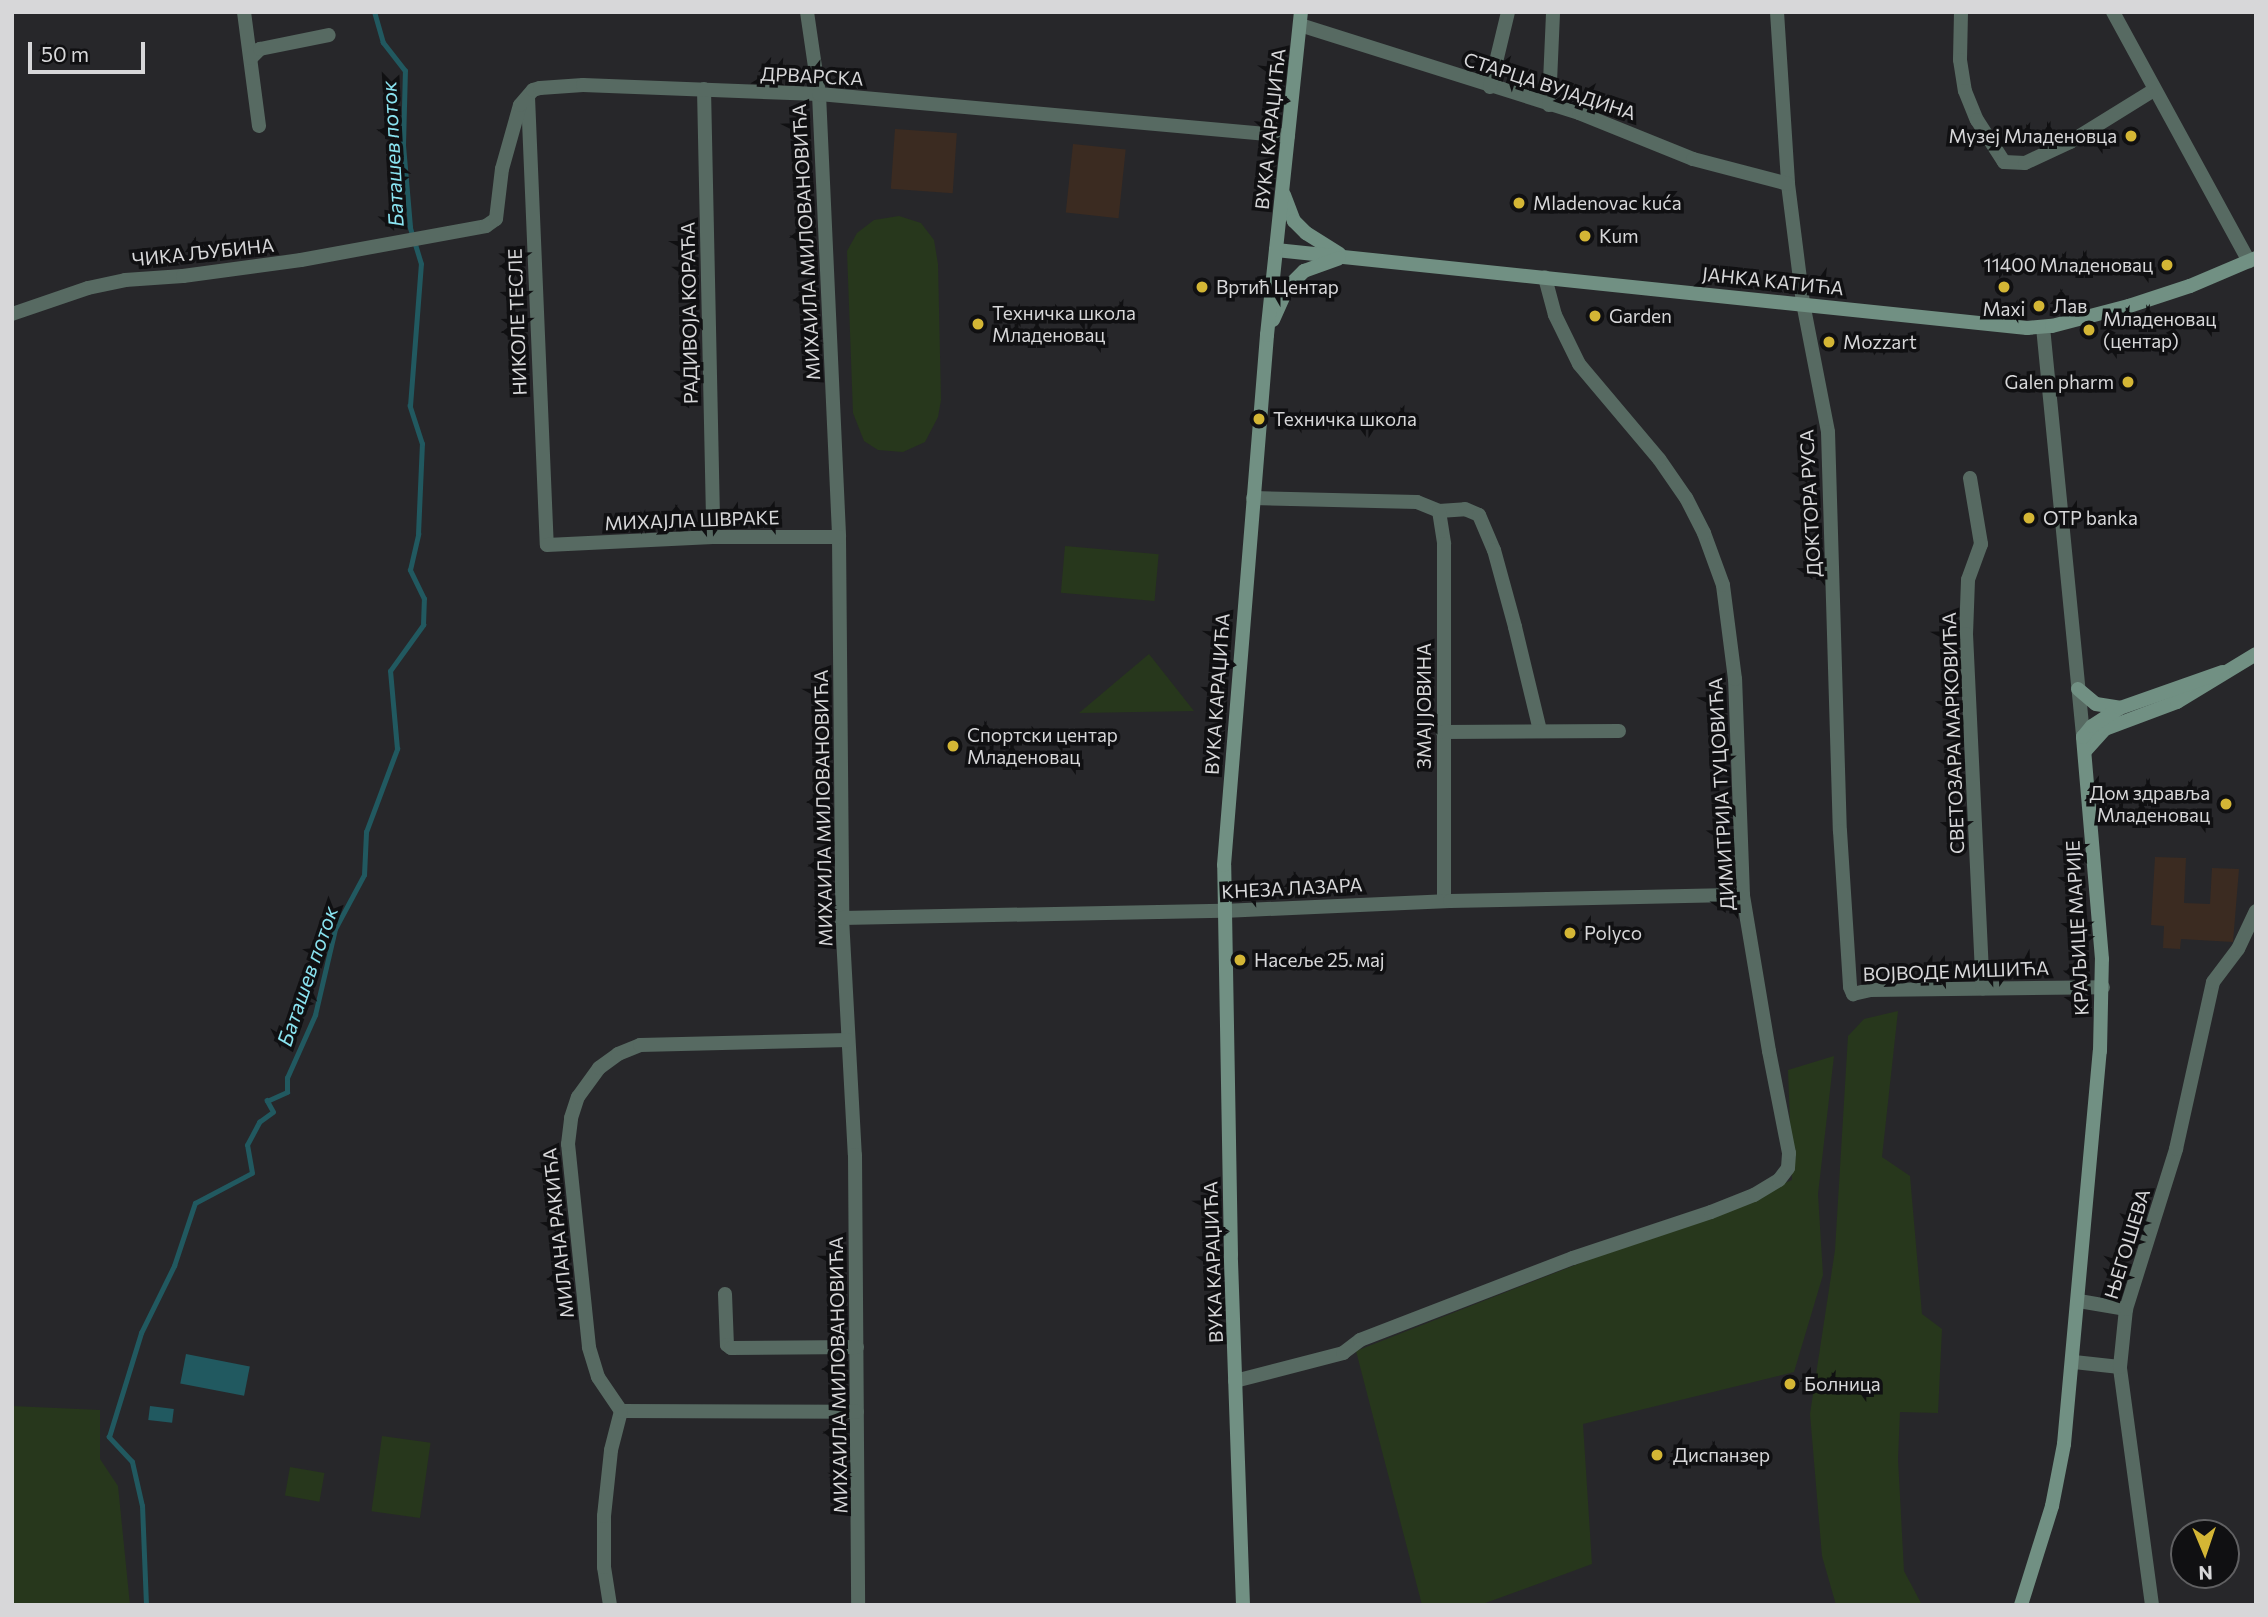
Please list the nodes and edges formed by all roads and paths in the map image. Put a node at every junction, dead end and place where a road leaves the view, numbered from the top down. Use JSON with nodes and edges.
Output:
{"nodes":[{"id":1,"x":244,"y":12,"type":"edge"},
{"id":2,"x":807,"y":12,"type":"edge"},
{"id":3,"x":1508,"y":12,"type":"edge"},
{"id":4,"x":1553,"y":12,"type":"edge"},
{"id":5,"x":1777,"y":12,"type":"edge"},
{"id":6,"x":1961,"y":12,"type":"edge"},
{"id":7,"x":2113,"y":12,"type":"edge"},
{"id":8,"x":1301,"y":19,"type":"edge"},
{"id":9,"x":329,"y":35,"type":"dead end"},
{"id":10,"x":251,"y":58,"type":"junction"},
{"id":11,"x":1490,"y":87,"type":"junction"},
{"id":12,"x":704,"y":89,"type":"junction"},
{"id":13,"x":2154,"y":90,"type":"junction"},
{"id":14,"x":819,"y":94,"type":"junction"},
{"id":15,"x":528,"y":96,"type":"junction"},
{"id":16,"x":1549,"y":105,"type":"junction"},
{"id":17,"x":259,"y":126,"type":"dead end"},
{"id":18,"x":1288,"y":136,"type":"junction"},
{"id":19,"x":1788,"y":184,"type":"junction"},
{"id":20,"x":1283,"y":190,"type":"junction"},
{"id":21,"x":1276,"y":250,"type":"junction"},
{"id":22,"x":1344,"y":257,"type":"junction"},
{"id":23,"x":2254,"y":264,"type":"edge"},
{"id":24,"x":1545,"y":277,"type":"junction"},
{"id":25,"x":1803,"y":303,"type":"junction"},
{"id":26,"x":12,"y":314,"type":"edge"},
{"id":27,"x":2043,"y":327,"type":"junction"},
{"id":28,"x":1267,"y":335,"type":"junction"},
{"id":29,"x":1970,"y":478,"type":"dead end"},
{"id":30,"x":1252,"y":498,"type":"junction"},
{"id":31,"x":1439,"y":511,"type":"junction"},
{"id":32,"x":713,"y":537,"type":"junction"},
{"id":33,"x":839,"y":537,"type":"junction"},
{"id":34,"x":547,"y":545,"type":"joint"},
{"id":35,"x":2256,"y":654,"type":"edge"},
{"id":36,"x":2223,"y":672,"type":"junction"},
{"id":37,"x":2078,"y":690,"type":"junction"},
{"id":38,"x":2120,"y":708,"type":"junction"},
{"id":39,"x":1540,"y":730,"type":"junction"},
{"id":40,"x":1619,"y":731,"type":"dead end"},
{"id":41,"x":1443,"y":732,"type":"junction"},
{"id":42,"x":2084,"y":744,"type":"junction"},
{"id":43,"x":1743,"y":895,"type":"junction"},
{"id":44,"x":1444,"y":901,"type":"junction"},
{"id":45,"x":1223,"y":911,"type":"junction"},
{"id":46,"x":2256,"y":911,"type":"edge"},
{"id":47,"x":842,"y":918,"type":"junction"},
{"id":48,"x":2103,"y":987,"type":"junction"},
{"id":49,"x":1983,"y":989,"type":"junction"},
{"id":50,"x":1853,"y":994,"type":"joint"},
{"id":51,"x":848,"y":1040,"type":"junction"},
{"id":52,"x":725,"y":1294,"type":"dead end"},
{"id":53,"x":2079,"y":1301,"type":"junction"},
{"id":54,"x":2126,"y":1309,"type":"junction"},
{"id":55,"x":857,"y":1347,"type":"junction"},
{"id":56,"x":2074,"y":1363,"type":"junction"},
{"id":57,"x":2120,"y":1367,"type":"junction"},
{"id":58,"x":1236,"y":1381,"type":"junction"},
{"id":59,"x":621,"y":1411,"type":"junction"},
{"id":60,"x":858,"y":1412,"type":"junction"},
{"id":61,"x":610,"y":1605,"type":"edge"},
{"id":62,"x":858,"y":1605,"type":"edge"},
{"id":63,"x":1243,"y":1605,"type":"edge"},
{"id":64,"x":2021,"y":1605,"type":"edge"},
{"id":65,"x":2152,"y":1605,"type":"edge"}],
"edges":[{"from":1,"to":10,"type":"street"},
{"from":2,"to":14,"type":"street","name":"МИХАИЛА МИЛОВАНОВИЋА"},
{"from":3,"to":11,"type":"street"},
{"from":4,"to":16,"type":"street"},
{"from":5,"to":19,"type":"street","name":"ДОКТОРА РУСА"},
{"from":6,"to":13,"type":"street"},
{"from":7,"to":13,"type":"street"},
{"from":8,"to":11,"type":"street","name":"СТАРЦА ВУЈАДИНА"},
{"from":8,"to":18,"type":"street","name":"ВУКА КАРАЏИЋА"},
{"from":9,"to":10,"type":"street"},
{"from":10,"to":17,"type":"street"},
{"from":11,"to":16,"type":"street","name":"СТАРЦА ВУЈАДИНА"},
{"from":12,"to":14,"type":"street","name":"ДРВАРСКА"},
{"from":12,"to":15,"type":"street","name":"ДРВАРСКА"},
{"from":12,"to":32,"type":"street","name":"РАДИВОЈА КОРАЋА"},
{"from":13,"to":23,"type":"street"},
{"from":14,"to":18,"type":"street","name":"ДРВАРСКА"},
{"from":14,"to":33,"type":"street","name":"МИХАИЛА МИЛОВАНОВИЋА"},
{"from":15,"to":26,"type":"street","name":"ЧИКА ЉУБИНА"},
{"from":15,"to":34,"type":"street","name":"НИКОЛЕ ТЕСЛЕ"},
{"from":16,"to":19,"type":"street","name":"СТАРЦА ВУЈАДИНА"},
{"from":18,"to":20,"type":"street","name":"ВУКА КАРАЏИЋА"},
{"from":19,"to":25,"type":"street","name":"ДОКТОРА РУСА"},
{"from":20,"to":21,"type":"street","name":"ВУКА КАРАЏИЋА"},
{"from":20,"to":22,"type":"street"},
{"from":21,"to":22,"type":"street","name":"ЈАНКА КАТИЋА"},
{"from":21,"to":28,"type":"street","name":"ВУКА КАРАЏИЋА"},
{"from":22,"to":24,"type":"street","name":"ЈАНКА КАТИЋА"},
{"from":22,"to":28,"type":"street"},
{"from":23,"to":27,"type":"street","name":"ЈАНКА КАТИЋА"},
{"from":24,"to":25,"type":"street","name":"ЈАНКА КАТИЋА"},
{"from":24,"to":43,"type":"street","name":"ДИМИТРИЈА ТУЦОВИЋА"},
{"from":25,"to":27,"type":"street","name":"ЈАНКА КАТИЋА"},
{"from":25,"to":50,"type":"street","name":"ДОКТОРА РУСА"},
{"from":27,"to":37,"type":"street","name":"КРАЉИЦЕ МАРИЈЕ"},
{"from":28,"to":30,"type":"street","name":"ВУКА КАРАЏИЋА"},
{"from":29,"to":49,"type":"street","name":"СВЕТОЗАРА МАРКОВИЋА"},
{"from":30,"to":31,"type":"street"},
{"from":30,"to":45,"type":"street","name":"ВУКА КАРАЏИЋА"},
{"from":31,"to":39,"type":"street"},
{"from":31,"to":41,"type":"street","name":"ЗМАЈ ЈОВИНА"},
{"from":32,"to":33,"type":"street","name":"МИХАЈЛА ШВРАКЕ"},
{"from":32,"to":34,"type":"street","name":"МИХАЈЛА ШВРАКЕ"},
{"from":33,"to":47,"type":"street","name":"МИХАИЛА МИЛОВАНОВИЋА"},
{"from":35,"to":36,"type":"street"},
{"from":36,"to":38,"type":"street"},
{"from":36,"to":42,"type":"street"},
{"from":37,"to":38,"type":"street"},
{"from":37,"to":42,"type":"street","name":"КРАЉИЦЕ МАРИЈЕ"},
{"from":38,"to":42,"type":"street"},
{"from":39,"to":40,"type":"street"},
{"from":39,"to":41,"type":"street"},
{"from":41,"to":44,"type":"street","name":"ЗМАЈ ЈОВИНА"},
{"from":42,"to":48,"type":"street","name":"КРАЉИЦЕ МАРИЈЕ"},
{"from":43,"to":44,"type":"street","name":"КНЕЗА ЛАЗАРА"},
{"from":43,"to":58,"type":"street","name":"ДИМИТРИЈА ТУЦОВИЋА"},
{"from":44,"to":45,"type":"street","name":"КНЕЗА ЛАЗАРА"},
{"from":45,"to":47,"type":"street","name":"КНЕЗА ЛАЗАРА"},
{"from":45,"to":58,"type":"street","name":"ВУКА КАРАЏИЋА"},
{"from":46,"to":54,"type":"street","name":"ЊЕГОШЕВА"},
{"from":47,"to":51,"type":"street","name":"МИХАИЛА МИЛОВАНОВИЋА"},
{"from":48,"to":49,"type":"street","name":"ВОЈВОДЕ МИШИЋА"},
{"from":48,"to":53,"type":"street","name":"КРАЉИЦЕ МАРИЈЕ"},
{"from":49,"to":50,"type":"street","name":"ВОЈВОДЕ МИШИЋА"},
{"from":51,"to":55,"type":"street","name":"МИХАИЛА МИЛОВАНОВИЋА"},
{"from":51,"to":59,"type":"street","name":"МИЛАНА РАКИЋА"},
{"from":52,"to":55,"type":"street"},
{"from":53,"to":54,"type":"street"},
{"from":53,"to":56,"type":"street","name":"КРАЉИЦЕ МАРИЈЕ"},
{"from":54,"to":57,"type":"street","name":"ЊЕГОШЕВА"},
{"from":55,"to":60,"type":"street","name":"МИХАИЛА МИЛОВАНОВИЋА"},
{"from":56,"to":57,"type":"street"},
{"from":56,"to":64,"type":"street","name":"КРАЉИЦЕ МАРИЈЕ"},
{"from":57,"to":65,"type":"street","name":"ЊЕГОШЕВА"},
{"from":58,"to":63,"type":"street","name":"ВУКА КАРАЏИЋА"},
{"from":59,"to":60,"type":"street"},
{"from":59,"to":61,"type":"street"},
{"from":60,"to":62,"type":"street","name":"МИХАИЛА МИЛОВАНОВИЋА"}]}
